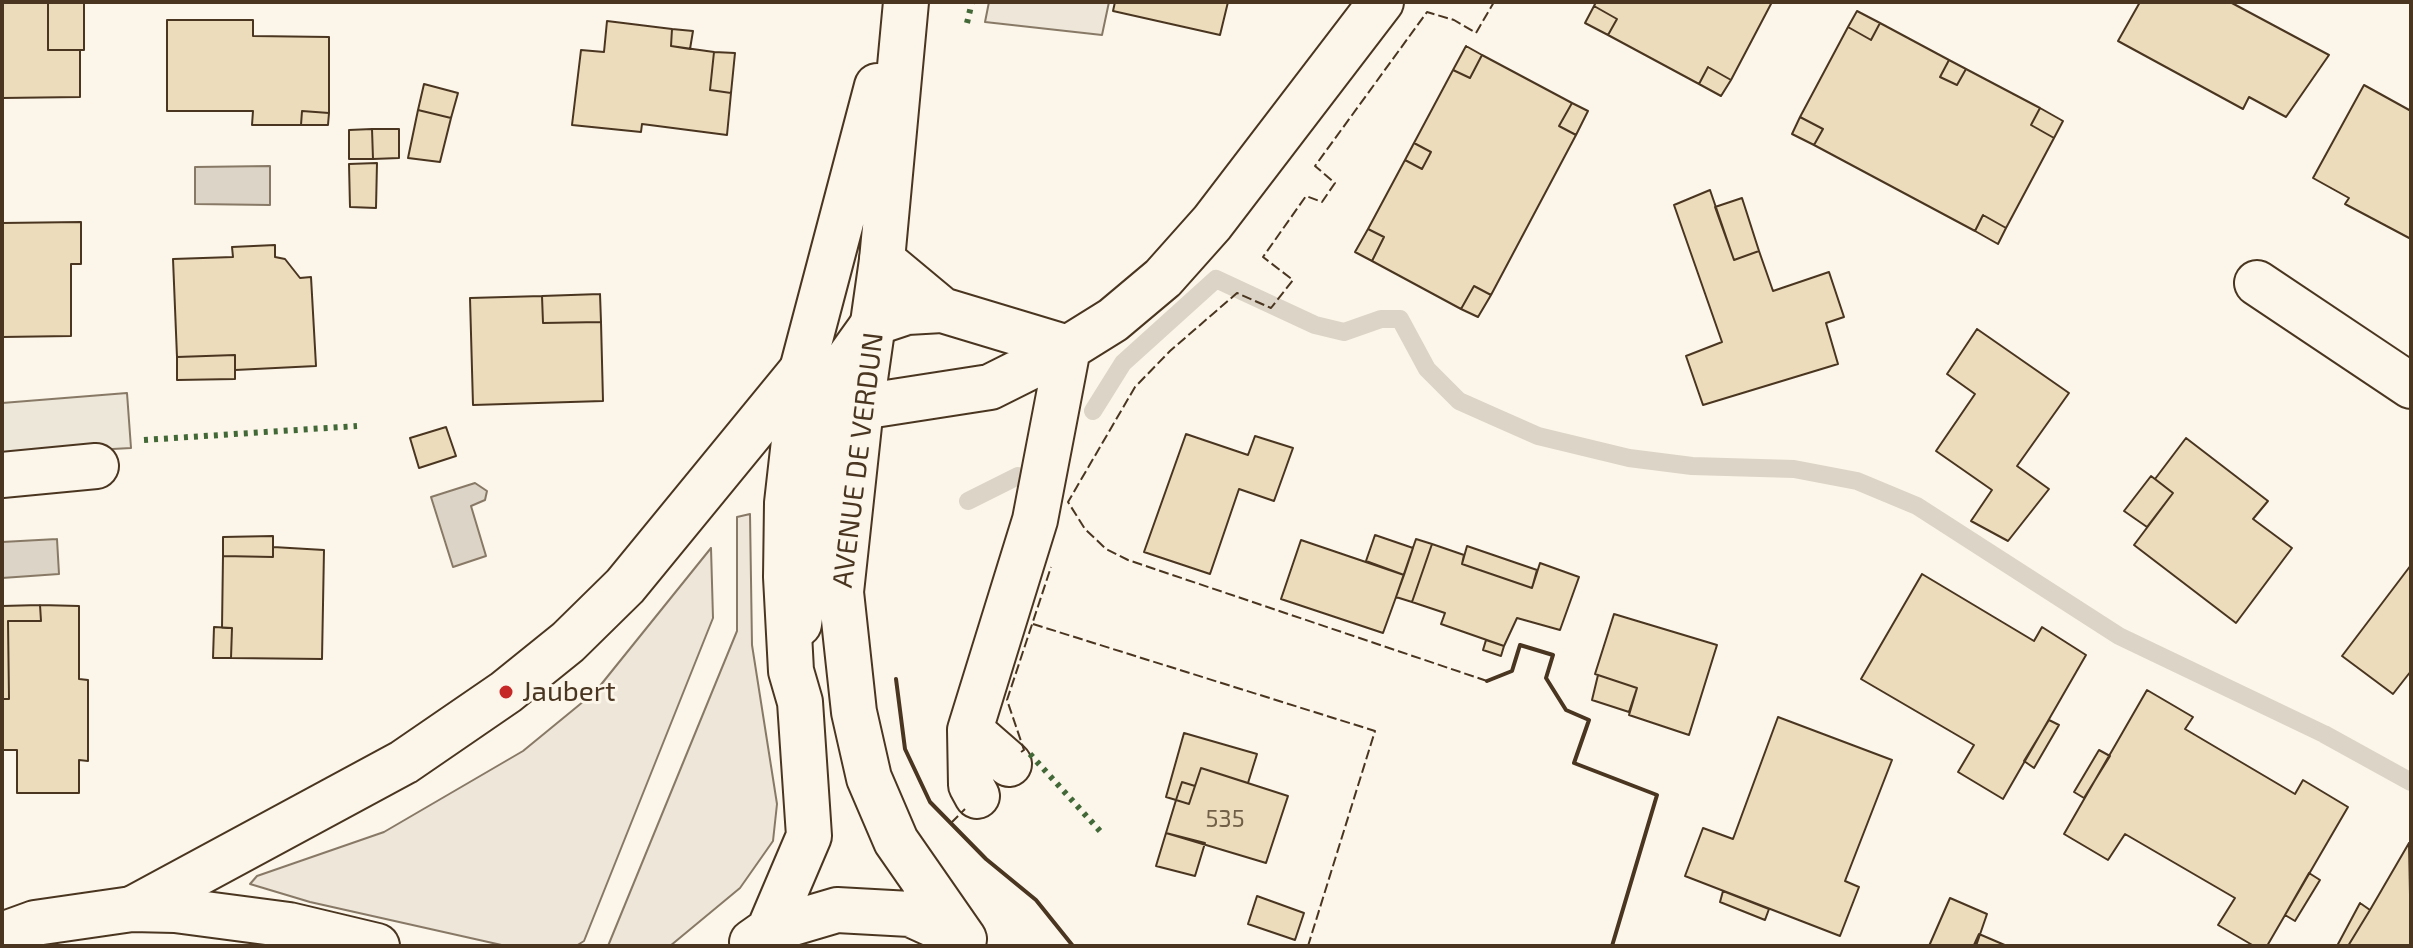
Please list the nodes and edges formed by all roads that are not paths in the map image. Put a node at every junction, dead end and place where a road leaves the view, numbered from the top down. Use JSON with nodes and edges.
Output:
{"nodes":[{"id":1,"x":900,"y":2,"type":"edge"},
{"id":2,"x":906,"y":2,"type":"edge"},
{"id":3,"x":1381,"y":2,"type":"edge"},
{"id":4,"x":882,"y":260,"type":"junction"},
{"id":5,"x":2257,"y":283,"type":"dead end"},
{"id":6,"x":942,"y":310,"type":"junction"},
{"id":7,"x":874,"y":323,"type":"junction"},
{"id":8,"x":1068,"y":348,"type":"junction"},
{"id":9,"x":802,"y":370,"type":"junction"},
{"id":10,"x":2407,"y":376,"type":"edge"},
{"id":11,"x":861,"y":407,"type":"junction"},
{"id":12,"x":96,"y":466,"type":"dead end"},
{"id":13,"x":2,"y":475,"type":"edge"},
{"id":14,"x":791,"y":671,"type":"junction"},
{"id":15,"x":970,"y":730,"type":"junction"},
{"id":16,"x":1009,"y":764,"type":"dead end"},
{"id":17,"x":977,"y":796,"type":"dead end"},
{"id":18,"x":132,"y":909,"type":"junction"},
{"id":19,"x":2,"y":935,"type":"edge"},
{"id":20,"x":758,"y":938,"type":"edge"},
{"id":21,"x":970,"y":942,"type":"edge"},
{"id":22,"x":377,"y":946,"type":"edge"}],
"edges":[{"from":1,"to":9,"type":"street","name":"AVENUE DE VERDUN"},
{"from":2,"to":4,"type":"street","name":"AVENUE DE VERDUN"},
{"from":3,"to":8,"type":"street"},
{"from":4,"to":6,"type":"street"},
{"from":4,"to":7,"type":"street","name":"AVENUE DE VERDUN"},
{"from":5,"to":10,"type":"street"},
{"from":6,"to":7,"type":"street"},
{"from":6,"to":8,"type":"street"},
{"from":7,"to":11,"type":"street","name":"AVENUE DE VERDUN"},
{"from":7,"to":14,"type":"street"},
{"from":8,"to":11,"type":"street"},
{"from":8,"to":15,"type":"street"},
{"from":9,"to":14,"type":"street","name":"AVENUE DE VERDUN"},
{"from":9,"to":18,"type":"street"},
{"from":11,"to":21,"type":"street","name":"AVENUE DE VERDUN"},
{"from":12,"to":13,"type":"street"},
{"from":14,"to":20,"type":"street","name":"AVENUE DE VERDUN"},
{"from":15,"to":16,"type":"street"},
{"from":15,"to":17,"type":"street"},
{"from":18,"to":19,"type":"street"},
{"from":18,"to":22,"type":"street"},
{"from":20,"to":21,"type":"street"}]}
